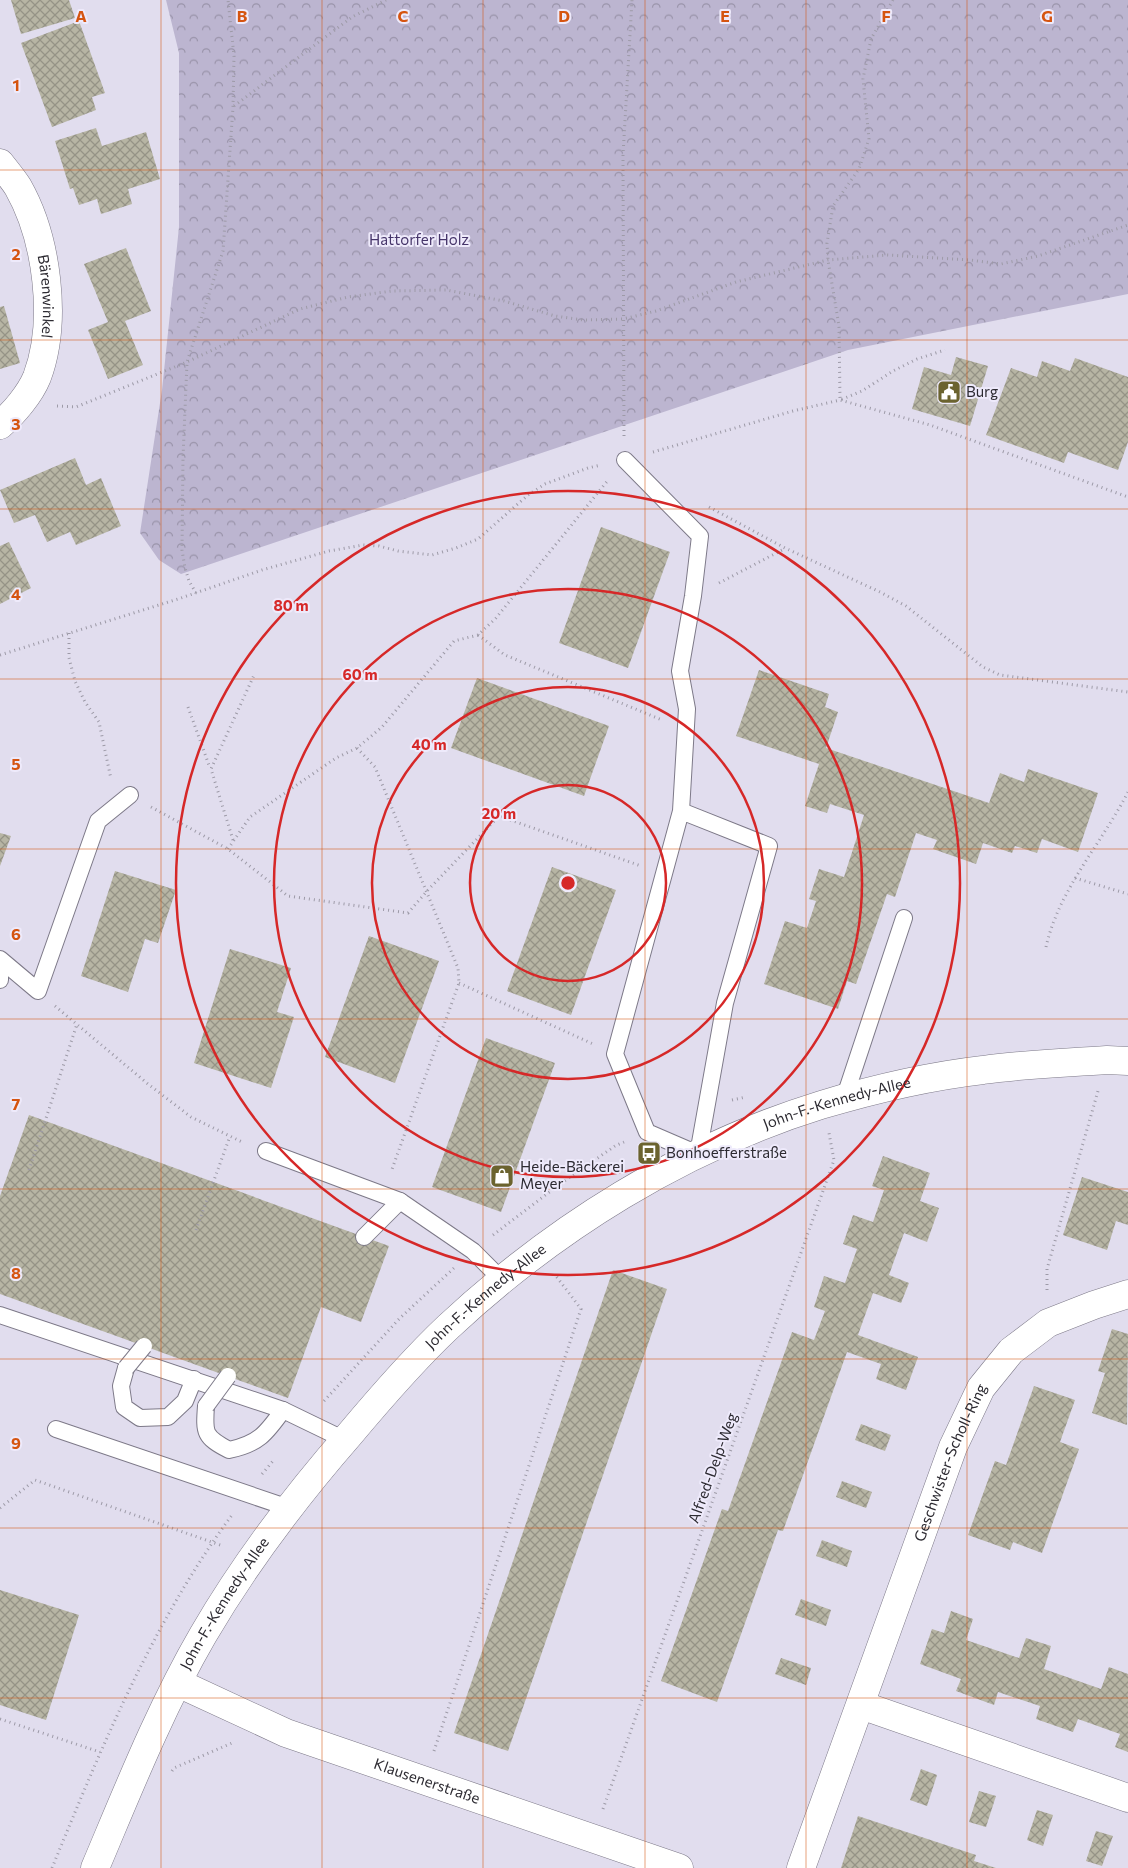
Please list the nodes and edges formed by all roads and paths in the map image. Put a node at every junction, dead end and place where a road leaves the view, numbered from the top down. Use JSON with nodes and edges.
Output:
{"nodes":[{"id":1,"x":228,"y":0,"type":"edge"},
{"id":2,"x":386,"y":0,"type":"edge"},
{"id":3,"x":632,"y":0,"type":"edge"},
{"id":4,"x":893,"y":0,"type":"edge"},
{"id":5,"x":233,"y":107,"type":"junction"},
{"id":6,"x":0,"y":163,"type":"edge"},
{"id":7,"x":1128,"y":225,"type":"edge"},
{"id":8,"x":828,"y":260,"type":"junction"},
{"id":9,"x":623,"y":319,"type":"junction"},
{"id":10,"x":944,"y":350,"type":"dead end"},
{"id":11,"x":187,"y":362,"type":"junction"},
{"id":12,"x":840,"y":400,"type":"junction"},
{"id":13,"x":19,"y":406,"type":"junction"},
{"id":14,"x":0,"y":425,"type":"edge"},
{"id":15,"x":624,"y":460,"type":"junction"},
{"id":16,"x":1128,"y":497,"type":"edge"},
{"id":17,"x":700,"y":502,"type":"dead end"},
{"id":18,"x":785,"y":548,"type":"junction"},
{"id":19,"x":196,"y":593,"type":"junction"},
{"id":20,"x":693,"y":596,"type":"junction"},
{"id":21,"x":69,"y":633,"type":"junction"},
{"id":22,"x":478,"y":635,"type":"junction"},
{"id":23,"x":0,"y":655,"type":"edge"},
{"id":24,"x":255,"y":672,"type":"dead end"},
{"id":25,"x":1128,"y":692,"type":"edge"},
{"id":26,"x":188,"y":707,"type":"dead end"},
{"id":27,"x":686,"y":730,"type":"junction"},
{"id":28,"x":358,"y":748,"type":"junction"},
{"id":29,"x":211,"y":769,"type":"junction"},
{"id":30,"x":1128,"y":792,"type":"edge"},
{"id":31,"x":130,"y":795,"type":"junction"},
{"id":32,"x":681,"y":811,"type":"junction"},
{"id":33,"x":233,"y":840,"type":"junction"},
{"id":34,"x":228,"y":849,"type":"junction"},
{"id":35,"x":663,"y":874,"type":"junction"},
{"id":36,"x":1075,"y":878,"type":"junction"},
{"id":37,"x":426,"y":891,"type":"junction"},
{"id":38,"x":1128,"y":894,"type":"edge"},
{"id":39,"x":904,"y":918,"type":"dead end"},
{"id":40,"x":1046,"y":947,"type":"dead end"},
{"id":41,"x":0,"y":960,"type":"edge"},
{"id":42,"x":0,"y":980,"type":"edge"},
{"id":43,"x":460,"y":983,"type":"junction"},
{"id":44,"x":38,"y":991,"type":"junction"},
{"id":45,"x":77,"y":1024,"type":"junction"},
{"id":46,"x":615,"y":1054,"type":"junction"},
{"id":47,"x":1118,"y":1060,"type":"edge"},
{"id":48,"x":834,"y":1102,"type":"junction"},
{"id":49,"x":230,"y":1136,"type":"junction"},
{"id":50,"x":266,"y":1151,"type":"joint"},
{"id":51,"x":698,"y":1154,"type":"junction"},
{"id":52,"x":30,"y":1170,"type":"dead end"},
{"id":53,"x":383,"y":1194,"type":"junction"},
{"id":54,"x":400,"y":1201,"type":"junction"},
{"id":55,"x":196,"y":1230,"type":"dead end"},
{"id":56,"x":364,"y":1237,"type":"dead end"},
{"id":57,"x":538,"y":1252,"type":"junction"},
{"id":58,"x":502,"y":1280,"type":"junction"},
{"id":59,"x":1128,"y":1294,"type":"edge"},
{"id":60,"x":0,"y":1315,"type":"edge"},
{"id":61,"x":1048,"y":1323,"type":"junction"},
{"id":62,"x":144,"y":1346,"type":"dead end"},
{"id":63,"x":228,"y":1376,"type":"dead end"},
{"id":64,"x":194,"y":1379,"type":"junction"},
{"id":65,"x":283,"y":1410,"type":"junction"},
{"id":66,"x":56,"y":1429,"type":"dead end"},
{"id":67,"x":344,"y":1440,"type":"junction"},
{"id":68,"x":0,"y":1508,"type":"edge"},
{"id":69,"x":290,"y":1508,"type":"junction"},
{"id":70,"x":252,"y":1557,"type":"junction"},
{"id":71,"x":178,"y":1683,"type":"junction"},
{"id":72,"x":861,"y":1705,"type":"junction"},
{"id":73,"x":0,"y":1719,"type":"edge"},
{"id":74,"x":233,"y":1742,"type":"dead end"},
{"id":75,"x":100,"y":1752,"type":"dead end"},
{"id":76,"x":170,"y":1776,"type":"dead end"},
{"id":77,"x":424,"y":1780,"type":"junction"},
{"id":78,"x":1128,"y":1798,"type":"edge"},
{"id":79,"x":593,"y":1838,"type":"junction"},
{"id":80,"x":95,"y":1868,"type":"edge"},
{"id":81,"x":679,"y":1868,"type":"edge"},
{"id":82,"x":801,"y":1868,"type":"edge"}],
"edges":[{"from":1,"to":5,"type":"path"},
{"from":2,"to":5,"type":"path"},
{"from":3,"to":9,"type":"path"},
{"from":4,"to":8,"type":"path"},
{"from":5,"to":11,"type":"path"},
{"from":6,"to":13,"type":"street","name":"Bärenwinkel"},
{"from":7,"to":8,"type":"path"},
{"from":8,"to":9,"type":"path"},
{"from":8,"to":12,"type":"path"},
{"from":9,"to":11,"type":"path"},
{"from":9,"to":15,"type":"path"},
{"from":10,"to":12,"type":"path"},
{"from":11,"to":13,"type":"path"},
{"from":11,"to":19,"type":"path"},
{"from":12,"to":15,"type":"path"},
{"from":12,"to":16,"type":"path"},
{"from":13,"to":14,"type":"street","name":"Bärenwinkel"},
{"from":15,"to":19,"type":"path"},
{"from":15,"to":20,"type":"lane"},
{"from":15,"to":22,"type":"path"},
{"from":17,"to":18,"type":"path"},
{"from":18,"to":20,"type":"path"},
{"from":18,"to":25,"type":"path"},
{"from":19,"to":21,"type":"path"},
{"from":20,"to":27,"type":"lane"},
{"from":21,"to":23,"type":"path"},
{"from":21,"to":31,"type":"path"},
{"from":22,"to":27,"type":"path"},
{"from":22,"to":28,"type":"path"},
{"from":24,"to":29,"type":"path"},
{"from":26,"to":29,"type":"path"},
{"from":27,"to":32,"type":"lane"},
{"from":28,"to":33,"type":"path"},
{"from":28,"to":37,"type":"path"},
{"from":29,"to":33,"type":"path"},
{"from":30,"to":36,"type":"path"},
{"from":31,"to":34,"type":"path"},
{"from":31,"to":44,"type":"lane"},
{"from":32,"to":35,"type":"lane"},
{"from":32,"to":51,"type":"lane"},
{"from":33,"to":34,"type":"path"},
{"from":34,"to":37,"type":"path"},
{"from":35,"to":37,"type":"path"},
{"from":35,"to":46,"type":"lane"},
{"from":36,"to":38,"type":"path"},
{"from":36,"to":40,"type":"path"},
{"from":37,"to":43,"type":"path"},
{"from":39,"to":48,"type":"lane"},
{"from":41,"to":42,"type":"lane"},
{"from":41,"to":44,"type":"lane"},
{"from":43,"to":46,"type":"path"},
{"from":43,"to":53,"type":"path"},
{"from":44,"to":45,"type":"path"},
{"from":45,"to":49,"type":"path"},
{"from":45,"to":52,"type":"path"},
{"from":46,"to":51,"type":"lane"},
{"from":47,"to":48,"type":"street","name":"John-F.-Kennedy-Allee"},
{"from":47,"to":61,"type":"path"},
{"from":48,"to":51,"type":"street","name":"John-F.-Kennedy-Allee"},
{"from":48,"to":79,"type":"path","name":"Alfred-Delp-Weg"},
{"from":49,"to":50,"type":"path"},
{"from":49,"to":55,"type":"path"},
{"from":50,"to":53,"type":"lane"},
{"from":51,"to":57,"type":"street","name":"John-F.-Kennedy-Allee"},
{"from":53,"to":54,"type":"lane"},
{"from":54,"to":56,"type":"lane"},
{"from":54,"to":58,"type":"lane"},
{"from":57,"to":58,"type":"street","name":"John-F.-Kennedy-Allee"},
{"from":57,"to":77,"type":"path"},
{"from":58,"to":67,"type":"street","name":"John-F.-Kennedy-Allee"},
{"from":59,"to":61,"type":"street","name":"Geschwister-Scholl-Ring"},
{"from":60,"to":64,"type":"lane"},
{"from":61,"to":72,"type":"street","name":"Geschwister-Scholl-Ring"},
{"from":62,"to":64,"type":"lane","bridge":true},
{"from":63,"to":65,"type":"lane","bridge":true},
{"from":64,"to":65,"type":"lane"},
{"from":65,"to":67,"type":"lane"},
{"from":66,"to":69,"type":"lane"},
{"from":67,"to":69,"type":"street","name":"John-F.-Kennedy-Allee"},
{"from":68,"to":70,"type":"path"},
{"from":69,"to":70,"type":"street","name":"John-F.-Kennedy-Allee"},
{"from":70,"to":71,"type":"street","name":"John-F.-Kennedy-Allee"},
{"from":71,"to":77,"type":"street","name":"Klausenerstraße"},
{"from":71,"to":80,"type":"street","name":"John-F.-Kennedy-Allee"},
{"from":72,"to":78,"type":"street"},
{"from":72,"to":82,"type":"street","name":"Geschwister-Scholl-Ring"},
{"from":73,"to":75,"type":"path"},
{"from":74,"to":76,"type":"path"},
{"from":77,"to":79,"type":"street","name":"Klausenerstraße"},
{"from":79,"to":81,"type":"street","name":"Klausenerstraße"}]}
